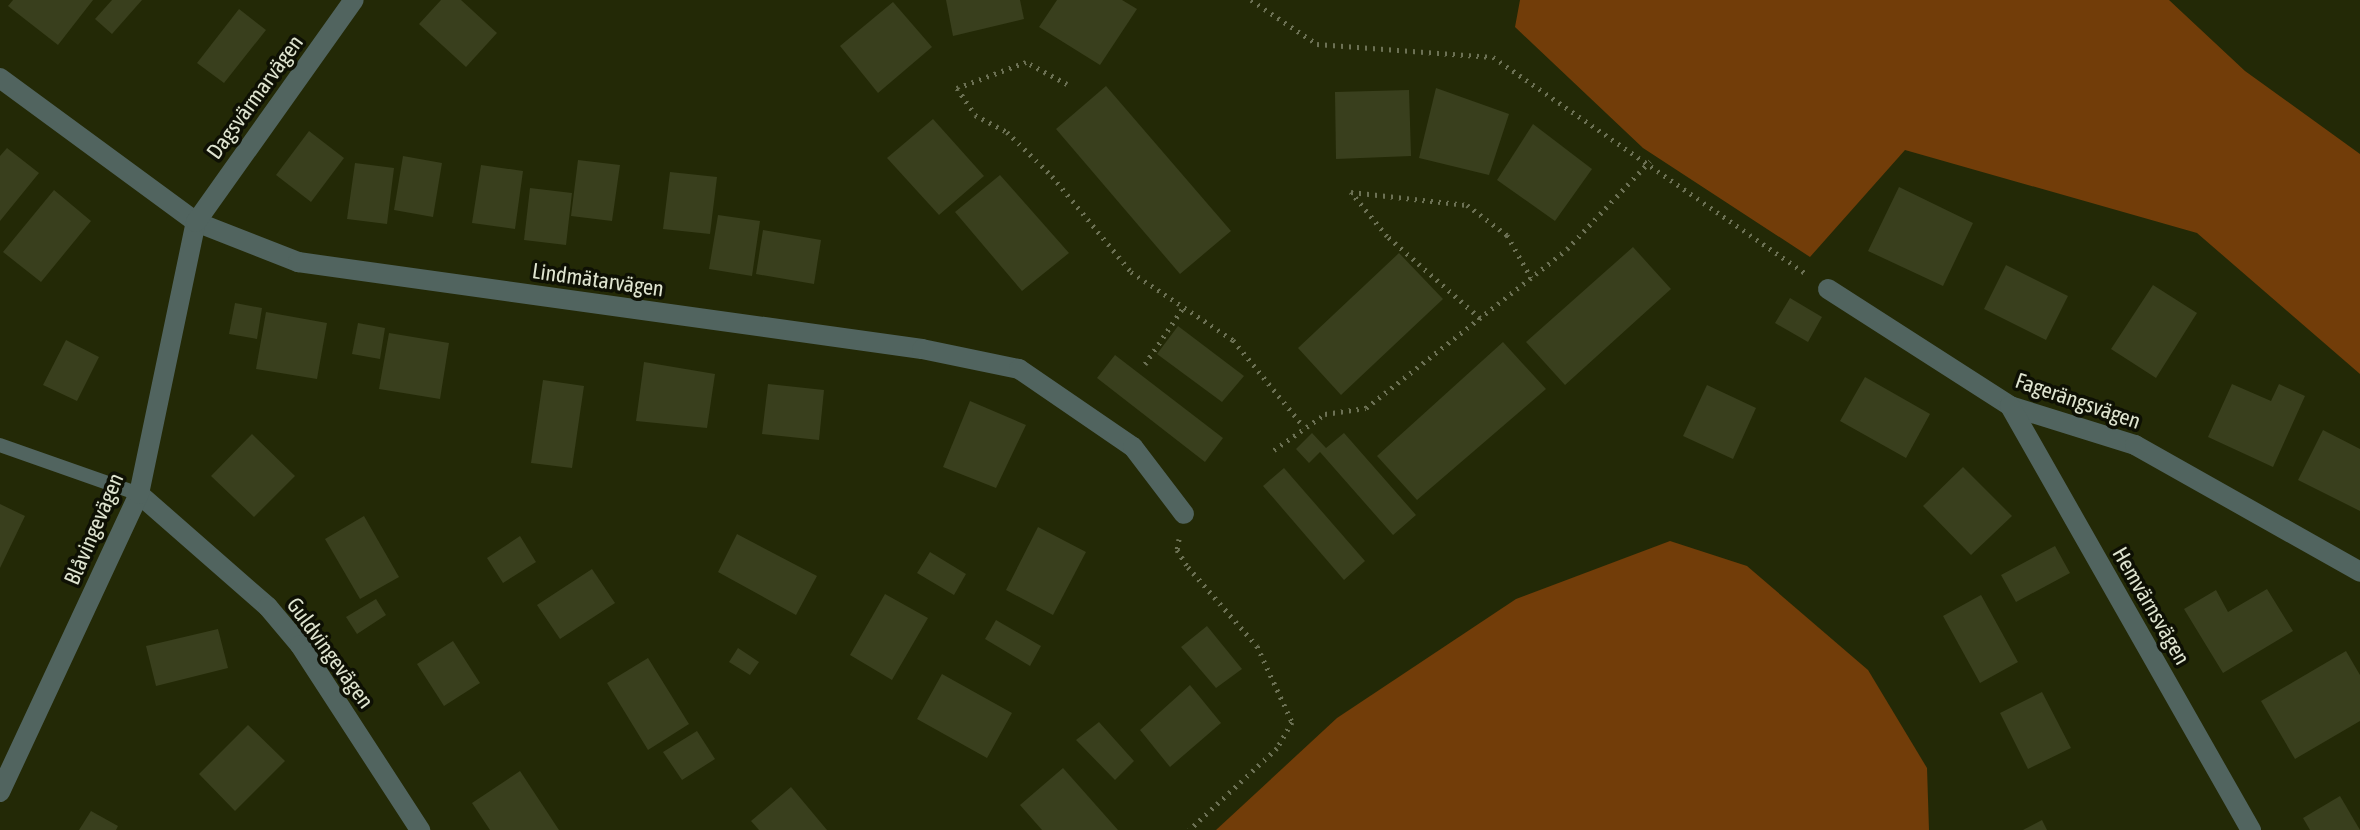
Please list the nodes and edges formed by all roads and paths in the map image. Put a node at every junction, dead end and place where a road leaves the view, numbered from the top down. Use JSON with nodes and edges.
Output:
{"nodes":[{"id":1,"x":354,"y":0,"type":"edge"},
{"id":2,"x":1251,"y":0,"type":"edge"},
{"id":3,"x":0,"y":78,"type":"edge"},
{"id":4,"x":1067,"y":84,"type":"dead end"},
{"id":5,"x":1650,"y":161,"type":"junction"},
{"id":6,"x":196,"y":222,"type":"junction"},
{"id":7,"x":1531,"y":278,"type":"junction"},
{"id":8,"x":1828,"y":289,"type":"joint"},
{"id":9,"x":1185,"y":305,"type":"junction"},
{"id":10,"x":1480,"y":318,"type":"junction"},
{"id":11,"x":1145,"y":364,"type":"dead end"},
{"id":12,"x":2010,"y":406,"type":"junction"},
{"id":13,"x":1304,"y":427,"type":"junction"},
{"id":14,"x":0,"y":445,"type":"edge"},
{"id":15,"x":1274,"y":450,"type":"dead end"},
{"id":16,"x":139,"y":494,"type":"junction"},
{"id":17,"x":1184,"y":514,"type":"joint"},
{"id":18,"x":2360,"y":572,"type":"edge"},
{"id":19,"x":0,"y":792,"type":"edge"},
{"id":20,"x":420,"y":830,"type":"edge"},
{"id":21,"x":1189,"y":830,"type":"edge"},
{"id":22,"x":2251,"y":830,"type":"edge"}],
"edges":[{"from":1,"to":6,"type":"street","name":"Dagsvärmarvägen"},
{"from":2,"to":5,"type":"path"},
{"from":3,"to":6,"type":"street","name":"Lindmätarvägen"},
{"from":4,"to":9,"type":"path"},
{"from":5,"to":7,"type":"path"},
{"from":5,"to":8,"type":"path"},
{"from":6,"to":16,"type":"street","name":"Blåvingevägen"},
{"from":6,"to":17,"type":"street","name":"Lindmätarvägen"},
{"from":7,"to":10,"type":"path"},
{"from":7,"to":10,"type":"path"},
{"from":8,"to":12,"type":"street","name":"Fagerängsvägen"},
{"from":9,"to":11,"type":"path"},
{"from":9,"to":13,"type":"path"},
{"from":10,"to":13,"type":"path"},
{"from":12,"to":18,"type":"street","name":"Fagerängsvägen"},
{"from":12,"to":22,"type":"street","name":"Hemvärnsvägen"},
{"from":13,"to":15,"type":"path"},
{"from":14,"to":16,"type":"lane"},
{"from":16,"to":19,"type":"street","name":"Blåvingevägen"},
{"from":16,"to":20,"type":"street","name":"Guldvingevägen"},
{"from":17,"to":21,"type":"path"}]}
